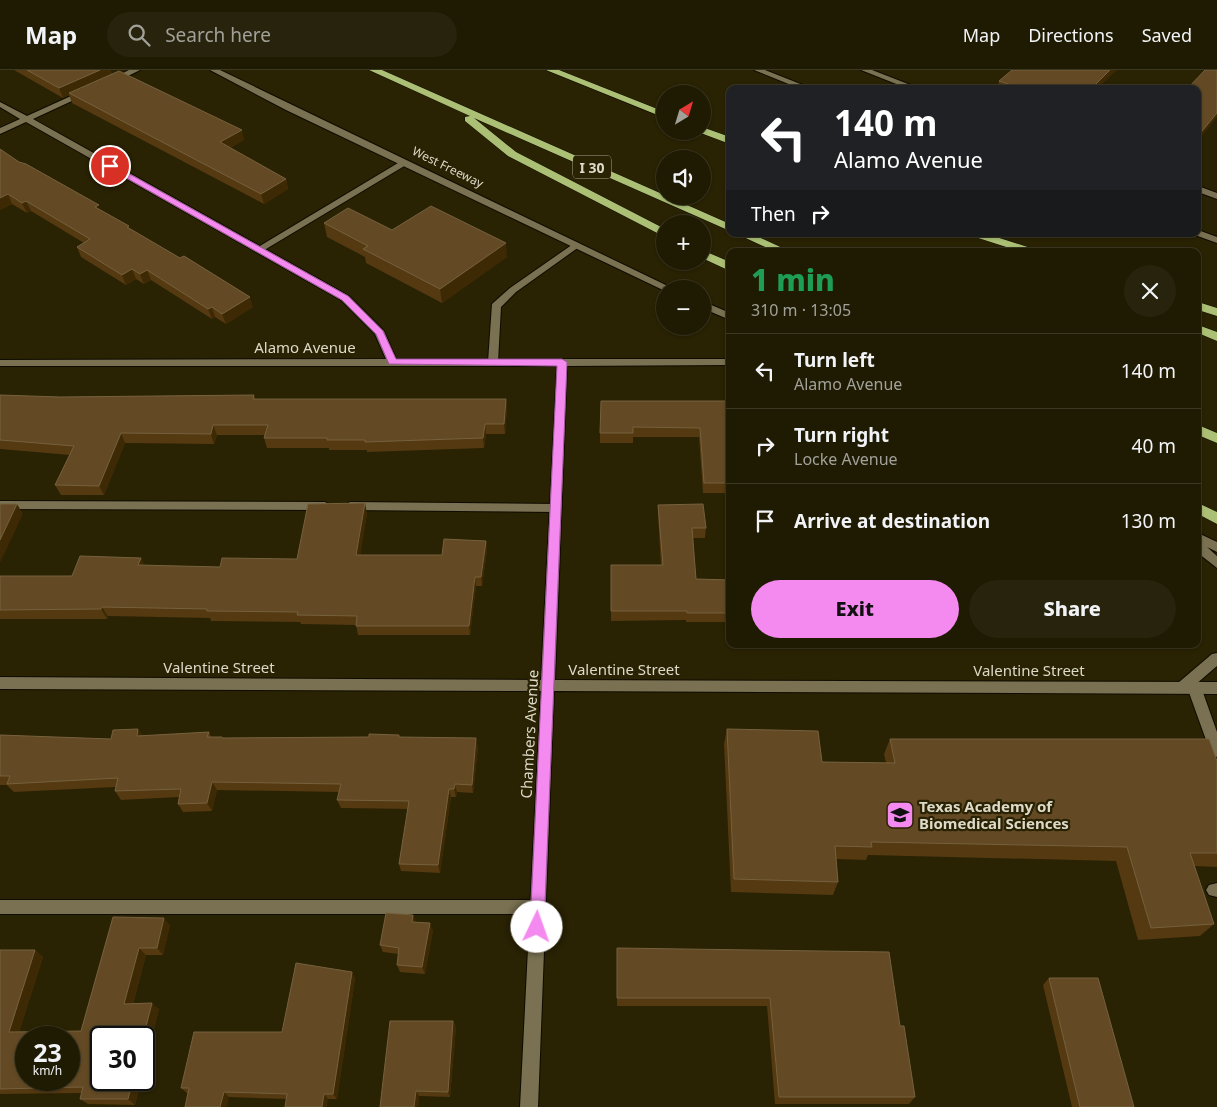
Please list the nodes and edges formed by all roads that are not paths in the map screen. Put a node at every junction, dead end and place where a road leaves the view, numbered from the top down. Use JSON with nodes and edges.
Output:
{"nodes":[{"id":1,"x":136,"y":70,"type":"edge"},
{"id":2,"x":214,"y":70,"type":"edge"},
{"id":3,"x":374,"y":70,"type":"edge"},
{"id":4,"x":551,"y":70,"type":"edge"},
{"id":5,"x":758,"y":70,"type":"edge"},
{"id":6,"x":865,"y":70,"type":"edge"},
{"id":7,"x":798,"y":85,"type":"edge"},
{"id":8,"x":906,"y":85,"type":"edge"},
{"id":9,"x":100,"y":86,"type":"edge"},
{"id":10,"x":90,"y":90,"type":"edge"},
{"id":11,"x":0,"y":104,"type":"edge"},
{"id":12,"x":454,"y":106,"type":"junction"},
{"id":13,"x":656,"y":111,"type":"edge"},
{"id":14,"x":27,"y":119,"type":"junction"},
{"id":15,"x":0,"y":131,"type":"edge"},
{"id":16,"x":711,"y":134,"type":"edge"},
{"id":17,"x":726,"y":139,"type":"edge"},
{"id":18,"x":403,"y":163,"type":"junction"},
{"id":19,"x":1201,"y":190,"type":"edge"},
{"id":20,"x":1217,"y":196,"type":"edge"},
{"id":21,"x":726,"y":226,"type":"edge"},
{"id":22,"x":656,"y":228,"type":"edge"},
{"id":23,"x":1201,"y":234,"type":"edge"},
{"id":24,"x":750,"y":237,"type":"edge"},
{"id":25,"x":971,"y":237,"type":"edge"},
{"id":26,"x":986,"y":237,"type":"edge"},
{"id":27,"x":1217,"y":240,"type":"edge"},
{"id":28,"x":576,"y":245,"type":"junction"},
{"id":29,"x":776,"y":248,"type":"edge"},
{"id":30,"x":998,"y":248,"type":"edge"},
{"id":31,"x":1020,"y":248,"type":"edge"},
{"id":32,"x":258,"y":250,"type":"junction"},
{"id":33,"x":711,"y":258,"type":"edge"},
{"id":34,"x":726,"y":265,"type":"edge"},
{"id":35,"x":656,"y":283,"type":"edge"},
{"id":36,"x":1201,"y":307,"type":"edge"},
{"id":37,"x":711,"y":308,"type":"edge"},
{"id":38,"x":1217,"y":312,"type":"edge"},
{"id":39,"x":726,"y":315,"type":"edge"},
{"id":40,"x":1201,"y":330,"type":"edge"},
{"id":41,"x":1217,"y":337,"type":"edge"},
{"id":42,"x":0,"y":362,"type":"edge"},
{"id":43,"x":392,"y":362,"type":"junction"},
{"id":44,"x":493,"y":362,"type":"junction"},
{"id":45,"x":562,"y":362,"type":"junction"},
{"id":46,"x":726,"y":362,"type":"edge"},
{"id":47,"x":1201,"y":431,"type":"edge"},
{"id":48,"x":1217,"y":438,"type":"edge"},
{"id":49,"x":0,"y":505,"type":"edge"},
{"id":50,"x":556,"y":508,"type":"junction"},
{"id":51,"x":1201,"y":510,"type":"edge"},
{"id":52,"x":1217,"y":518,"type":"edge"},
{"id":53,"x":1201,"y":539,"type":"edge"},
{"id":54,"x":1217,"y":547,"type":"edge"},
{"id":55,"x":1201,"y":550,"type":"edge"},
{"id":56,"x":1217,"y":563,"type":"edge"},
{"id":57,"x":1217,"y":658,"type":"edge"},
{"id":58,"x":0,"y":683,"type":"edge"},
{"id":59,"x":548,"y":685,"type":"junction"},
{"id":60,"x":1189,"y":687,"type":"junction"},
{"id":61,"x":1217,"y":688,"type":"edge"},
{"id":62,"x":1217,"y":751,"type":"edge"},
{"id":63,"x":0,"y":907,"type":"edge"},
{"id":64,"x":538,"y":907,"type":"junction"},
{"id":65,"x":529,"y":1107,"type":"edge"}],
"edges":[{"from":1,"to":9,"type":"street"},
{"from":2,"to":18,"type":"street","name":"West Freeway"},
{"from":3,"to":12,"type":"highway","number":"I 30"},
{"from":4,"to":13,"type":"highway"},
{"from":5,"to":7,"type":"street"},
{"from":6,"to":8,"type":"street"},
{"from":10,"to":14,"type":"street"},
{"from":11,"to":14,"type":"street"},
{"from":12,"to":21,"type":"highway","number":"I 30"},
{"from":12,"to":22,"type":"highway"},
{"from":14,"to":15,"type":"street"},
{"from":14,"to":32,"type":"street"},
{"from":16,"to":17,"type":"highway"},
{"from":18,"to":28,"type":"street","name":"West Freeway"},
{"from":18,"to":32,"type":"street"},
{"from":19,"to":20,"type":"street"},
{"from":23,"to":27,"type":"street"},
{"from":24,"to":29,"type":"highway"},
{"from":25,"to":30,"type":"highway"},
{"from":26,"to":31,"type":"highway"},
{"from":28,"to":35,"type":"street","name":"West Freeway"},
{"from":28,"to":44,"type":"street"},
{"from":32,"to":43,"type":"street"},
{"from":33,"to":34,"type":"highway"},
{"from":36,"to":38,"type":"highway"},
{"from":37,"to":39,"type":"street"},
{"from":40,"to":41,"type":"highway"},
{"from":42,"to":43,"type":"street","name":"Alamo Avenue"},
{"from":43,"to":44,"type":"street","name":"Alamo Avenue"},
{"from":44,"to":45,"type":"street","name":"Alamo Avenue"},
{"from":45,"to":46,"type":"street","name":"Alamo Avenue"},
{"from":45,"to":50,"type":"street","name":"Chambers Avenue"},
{"from":47,"to":48,"type":"highway"},
{"from":49,"to":50,"type":"street"},
{"from":50,"to":59,"type":"street","name":"Chambers Avenue"},
{"from":51,"to":52,"type":"highway"},
{"from":53,"to":54,"type":"street"},
{"from":55,"to":56,"type":"street"},
{"from":57,"to":60,"type":"street"},
{"from":58,"to":59,"type":"street","name":"Valentine Street"},
{"from":59,"to":60,"type":"street","name":"Valentine Street"},
{"from":59,"to":64,"type":"street","name":"Chambers Avenue"},
{"from":60,"to":61,"type":"street","name":"Valentine Street"},
{"from":60,"to":62,"type":"street"},
{"from":63,"to":64,"type":"street"},
{"from":64,"to":65,"type":"street","name":"Chambers Avenue"}]}
